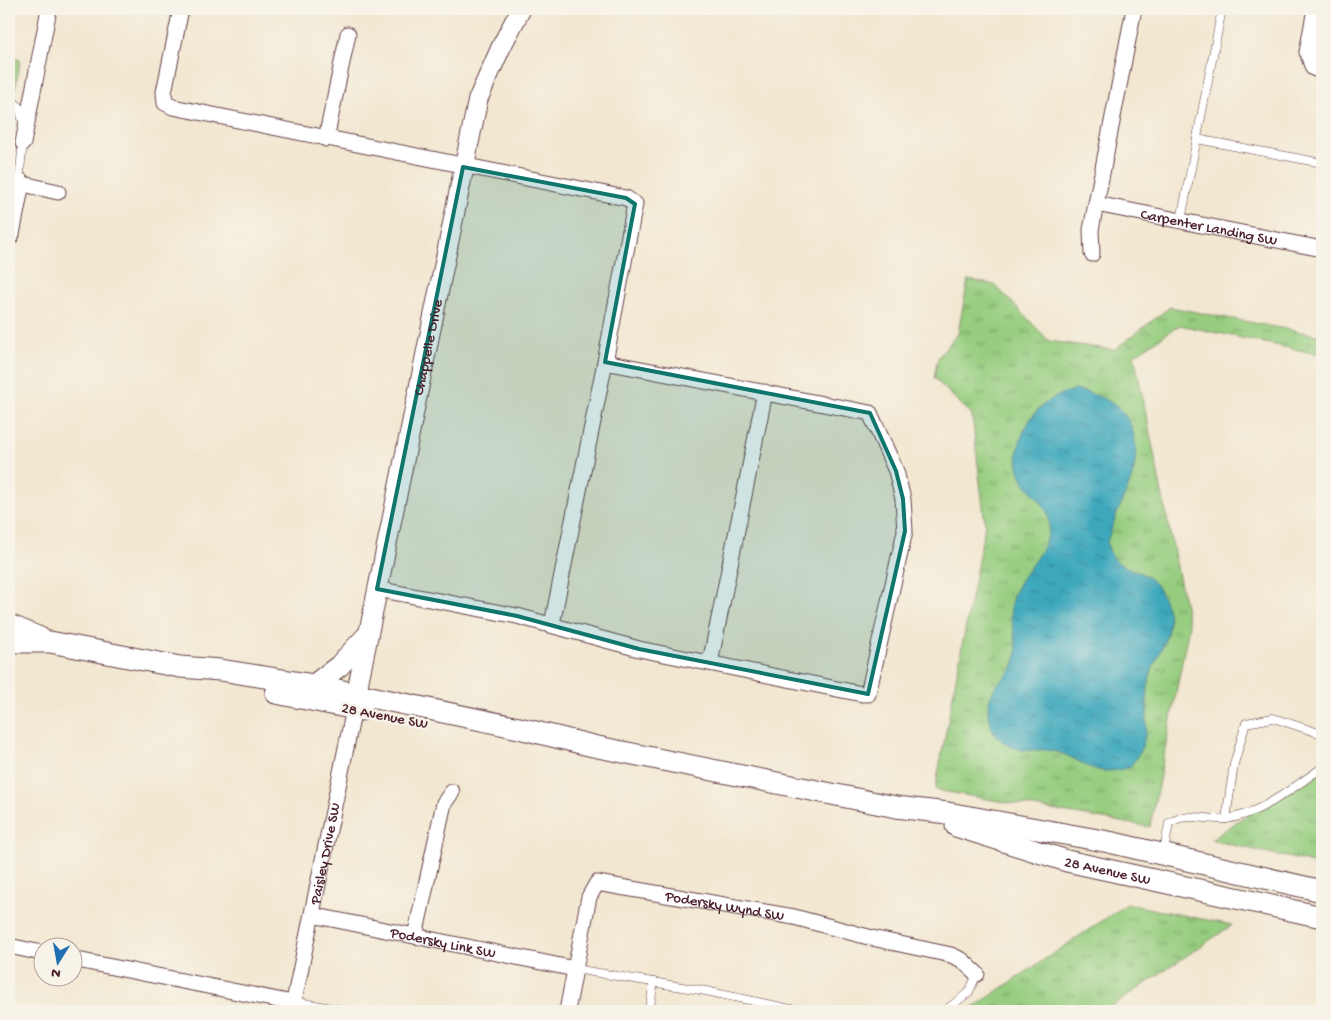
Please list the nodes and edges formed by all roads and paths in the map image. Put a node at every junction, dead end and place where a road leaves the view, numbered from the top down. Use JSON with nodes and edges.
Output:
{"nodes":[{"id":1,"x":49,"y":9,"type":"edge"},
{"id":2,"x":181,"y":9,"type":"edge"},
{"id":3,"x":521,"y":9,"type":"edge"},
{"id":4,"x":1134,"y":9,"type":"edge"},
{"id":5,"x":1222,"y":9,"type":"edge"},
{"id":6,"x":1315,"y":9,"type":"edge"},
{"id":7,"x":348,"y":34,"type":"dead end"},
{"id":8,"x":1322,"y":72,"type":"edge"},
{"id":9,"x":9,"y":97,"type":"edge"},
{"id":10,"x":326,"y":139,"type":"junction"},
{"id":11,"x":1198,"y":139,"type":"junction"},
{"id":12,"x":23,"y":143,"type":"junction"},
{"id":13,"x":1322,"y":163,"type":"edge"},
{"id":14,"x":463,"y":167,"type":"junction"},
{"id":15,"x":14,"y":182,"type":"edge"},
{"id":16,"x":58,"y":192,"type":"dead end"},
{"id":17,"x":1096,"y":204,"type":"junction"},
{"id":18,"x":1180,"y":220,"type":"junction"},
{"id":19,"x":9,"y":234,"type":"edge"},
{"id":20,"x":1322,"y":249,"type":"edge"},
{"id":21,"x":1092,"y":254,"type":"dead end"},
{"id":22,"x":605,"y":362,"type":"junction"},
{"id":23,"x":765,"y":392,"type":"junction"},
{"id":24,"x":377,"y":589,"type":"junction"},
{"id":25,"x":552,"y":624,"type":"junction"},
{"id":26,"x":9,"y":625,"type":"edge"},
{"id":27,"x":368,"y":636,"type":"junction"},
{"id":28,"x":9,"y":642,"type":"edge"},
{"id":29,"x":50,"y":642,"type":"junction"},
{"id":30,"x":710,"y":663,"type":"junction"},
{"id":31,"x":180,"y":667,"type":"junction"},
{"id":32,"x":314,"y":686,"type":"junction"},
{"id":33,"x":355,"y":702,"type":"junction"},
{"id":34,"x":1322,"y":734,"type":"edge"},
{"id":35,"x":1322,"y":768,"type":"edge"},
{"id":36,"x":452,"y":792,"type":"dead end"},
{"id":37,"x":896,"y":807,"type":"junction"},
{"id":38,"x":1226,"y":819,"type":"junction"},
{"id":39,"x":1164,"y":854,"type":"junction"},
{"id":40,"x":1322,"y":891,"type":"edge"},
{"id":41,"x":312,"y":915,"type":"junction"},
{"id":42,"x":1322,"y":917,"type":"edge"},
{"id":43,"x":415,"y":936,"type":"junction"},
{"id":44,"x":9,"y":946,"type":"edge"},
{"id":45,"x":32,"y":951,"type":"edge"},
{"id":46,"x":82,"y":961,"type":"edge"},
{"id":47,"x":575,"y":968,"type":"junction"},
{"id":48,"x":978,"y":974,"type":"joint"},
{"id":49,"x":654,"y":982,"type":"junction"},
{"id":50,"x":292,"y":1007,"type":"edge"},
{"id":51,"x":347,"y":1011,"type":"edge"},
{"id":52,"x":567,"y":1011,"type":"edge"},
{"id":53,"x":649,"y":1011,"type":"edge"},
{"id":54,"x":800,"y":1011,"type":"edge"},
{"id":55,"x":945,"y":1011,"type":"edge"}],
"edges":[{"from":1,"to":12,"type":"street"},
{"from":2,"to":10,"type":"street"},
{"from":3,"to":14,"type":"street","name":"Chappelle Drive"},
{"from":4,"to":17,"type":"street"},
{"from":5,"to":11,"type":"lane"},
{"from":6,"to":8,"type":"street"},
{"from":7,"to":10,"type":"street"},
{"from":9,"to":12,"type":"lane"},
{"from":10,"to":14,"type":"street"},
{"from":11,"to":13,"type":"lane"},
{"from":11,"to":18,"type":"lane"},
{"from":12,"to":15,"type":"lane"},
{"from":14,"to":22,"type":"street"},
{"from":14,"to":24,"type":"street","name":"Chappelle Drive"},
{"from":15,"to":16,"type":"street"},
{"from":15,"to":19,"type":"main road"},
{"from":17,"to":18,"type":"street","name":"Carpenter Landing SW"},
{"from":17,"to":21,"type":"street"},
{"from":18,"to":20,"type":"street","name":"Carpenter Landing SW"},
{"from":22,"to":23,"type":"street"},
{"from":22,"to":25,"type":"street"},
{"from":23,"to":30,"type":"street"},
{"from":23,"to":30,"type":"street"},
{"from":24,"to":25,"type":"street"},
{"from":24,"to":27,"type":"street","name":"Chappelle Drive"},
{"from":25,"to":30,"type":"street"},
{"from":26,"to":29,"type":"main road","name":"28 Avenue SW"},
{"from":27,"to":32,"type":"main road"},
{"from":27,"to":33,"type":"street","name":"Chappelle Drive"},
{"from":28,"to":29,"type":"main road","name":"28 Avenue SW"},
{"from":29,"to":31,"type":"main road","name":"28 Avenue SW"},
{"from":31,"to":32,"type":"main road","name":"28 Avenue SW"},
{"from":31,"to":33,"type":"main road","name":"28 Avenue SW"},
{"from":32,"to":33,"type":"main road","name":"28 Avenue SW"},
{"from":33,"to":37,"type":"main road","name":"28 Avenue SW"},
{"from":33,"to":41,"type":"street","name":"Paisley Drive SW"},
{"from":34,"to":38,"type":"lane"},
{"from":35,"to":38,"type":"lane"},
{"from":36,"to":43,"type":"street"},
{"from":37,"to":39,"type":"main road","name":"28 Avenue SW"},
{"from":37,"to":42,"type":"main road","name":"28 Avenue SW"},
{"from":38,"to":39,"type":"lane"},
{"from":39,"to":40,"type":"main road","name":"28 Avenue SW"},
{"from":41,"to":43,"type":"street","name":"Podersky Link SW"},
{"from":41,"to":50,"type":"street","name":"Paisley Drive SW"},
{"from":43,"to":47,"type":"street","name":"Podersky Link SW"},
{"from":44,"to":45,"type":"street"},
{"from":46,"to":50,"type":"street"},
{"from":47,"to":48,"type":"street","name":"Podersky Wynd SW"},
{"from":47,"to":49,"type":"lane"},
{"from":47,"to":52,"type":"street","name":"Podersky Wynd SW"},
{"from":48,"to":55,"type":"lane"},
{"from":49,"to":53,"type":"lane"},
{"from":49,"to":54,"type":"lane"},
{"from":50,"to":51,"type":"lane"}]}
